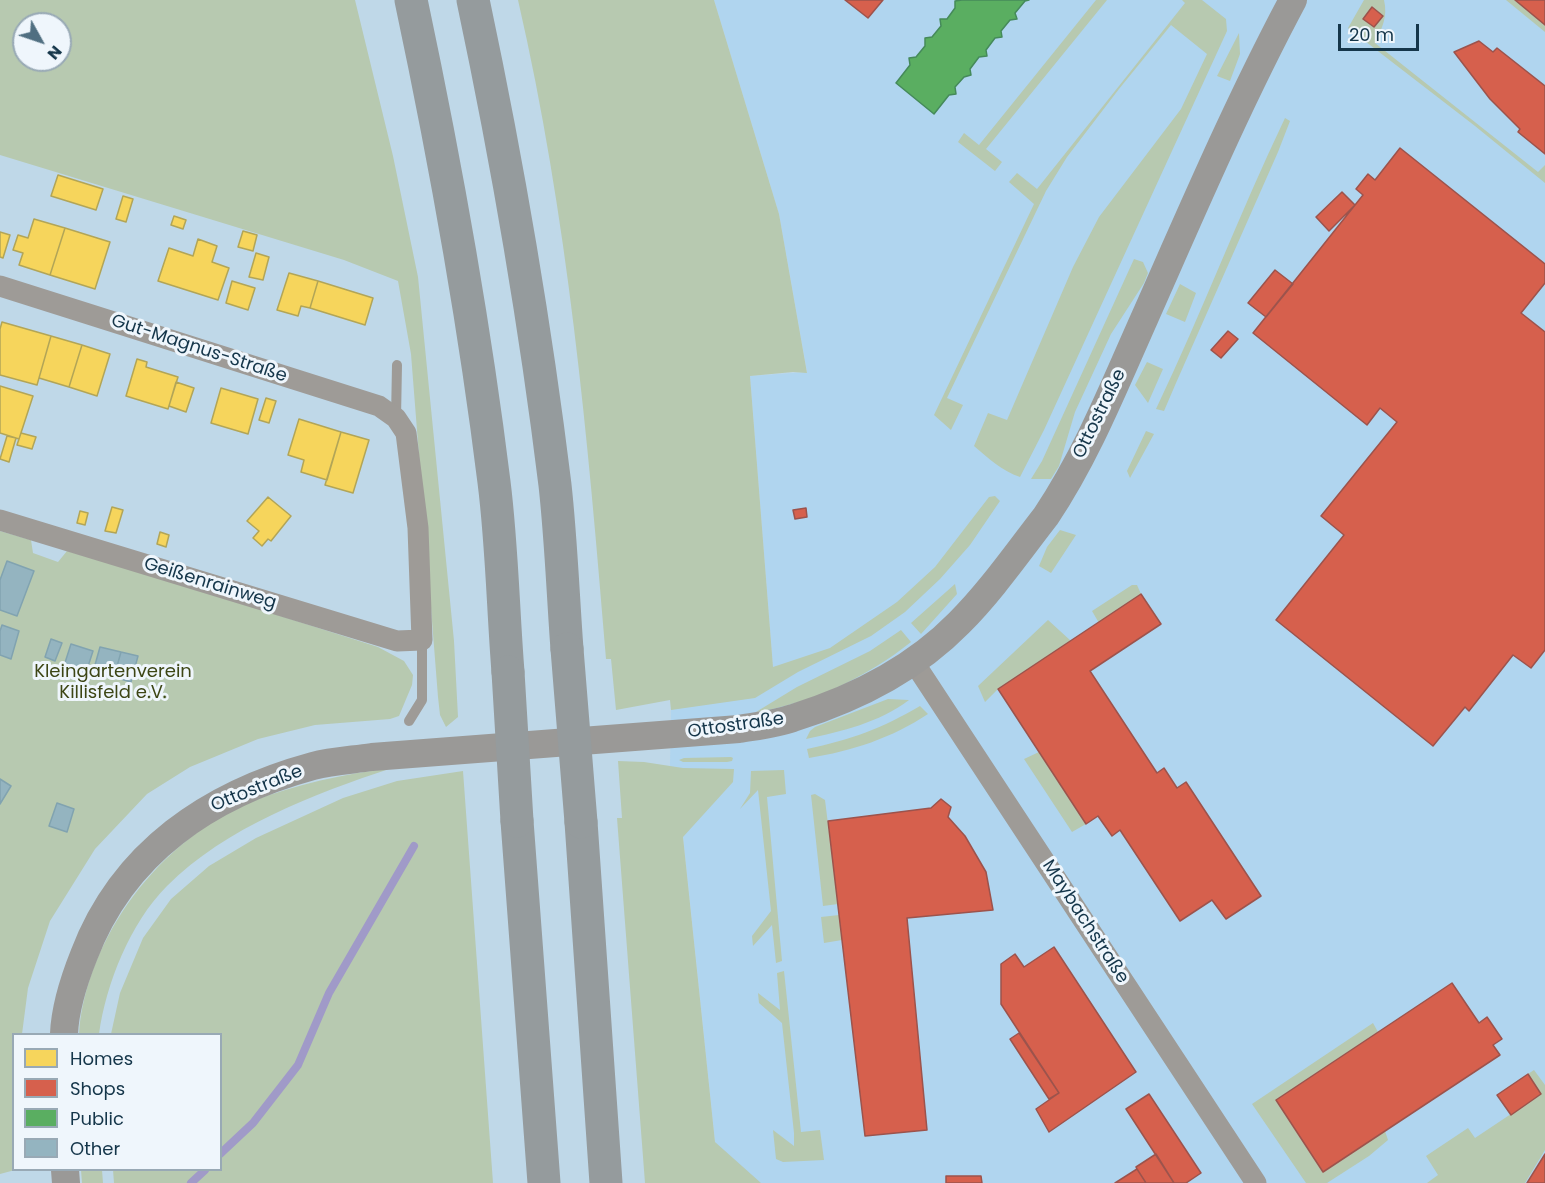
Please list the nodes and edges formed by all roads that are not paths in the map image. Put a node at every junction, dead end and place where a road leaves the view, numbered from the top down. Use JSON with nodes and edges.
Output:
{"nodes":[{"id":1,"x":411,"y":0,"type":"edge"},
{"id":2,"x":473,"y":0,"type":"edge"},
{"id":3,"x":1293,"y":0,"type":"edge"},
{"id":4,"x":0,"y":286,"type":"edge"},
{"id":5,"x":397,"y":365,"type":"dead end"},
{"id":6,"x":396,"y":418,"type":"junction"},
{"id":7,"x":0,"y":520,"type":"edge"},
{"id":8,"x":422,"y":640,"type":"junction"},
{"id":9,"x":913,"y":661,"type":"junction"},
{"id":10,"x":409,"y":721,"type":"dead end"},
{"id":11,"x":64,"y":1033,"type":"edge"},
{"id":12,"x":544,"y":1183,"type":"edge"},
{"id":13,"x":606,"y":1183,"type":"edge"},
{"id":14,"x":1256,"y":1183,"type":"edge"}],
"edges":[{"from":1,"to":12,"type":"highway","bridge":true},
{"from":2,"to":13,"type":"highway","bridge":true},
{"from":3,"to":9,"type":"main road","name":"Ottostraße"},
{"from":4,"to":6,"type":"street","name":"Gut-Magnus-Straße"},
{"from":5,"to":6,"type":"lane"},
{"from":6,"to":8,"type":"street"},
{"from":7,"to":8,"type":"street","name":"Geißenrainweg"},
{"from":8,"to":10,"type":"lane"},
{"from":9,"to":11,"type":"main road","name":"Ottostraße"},
{"from":9,"to":14,"type":"street","name":"Maybachstraße"}]}
